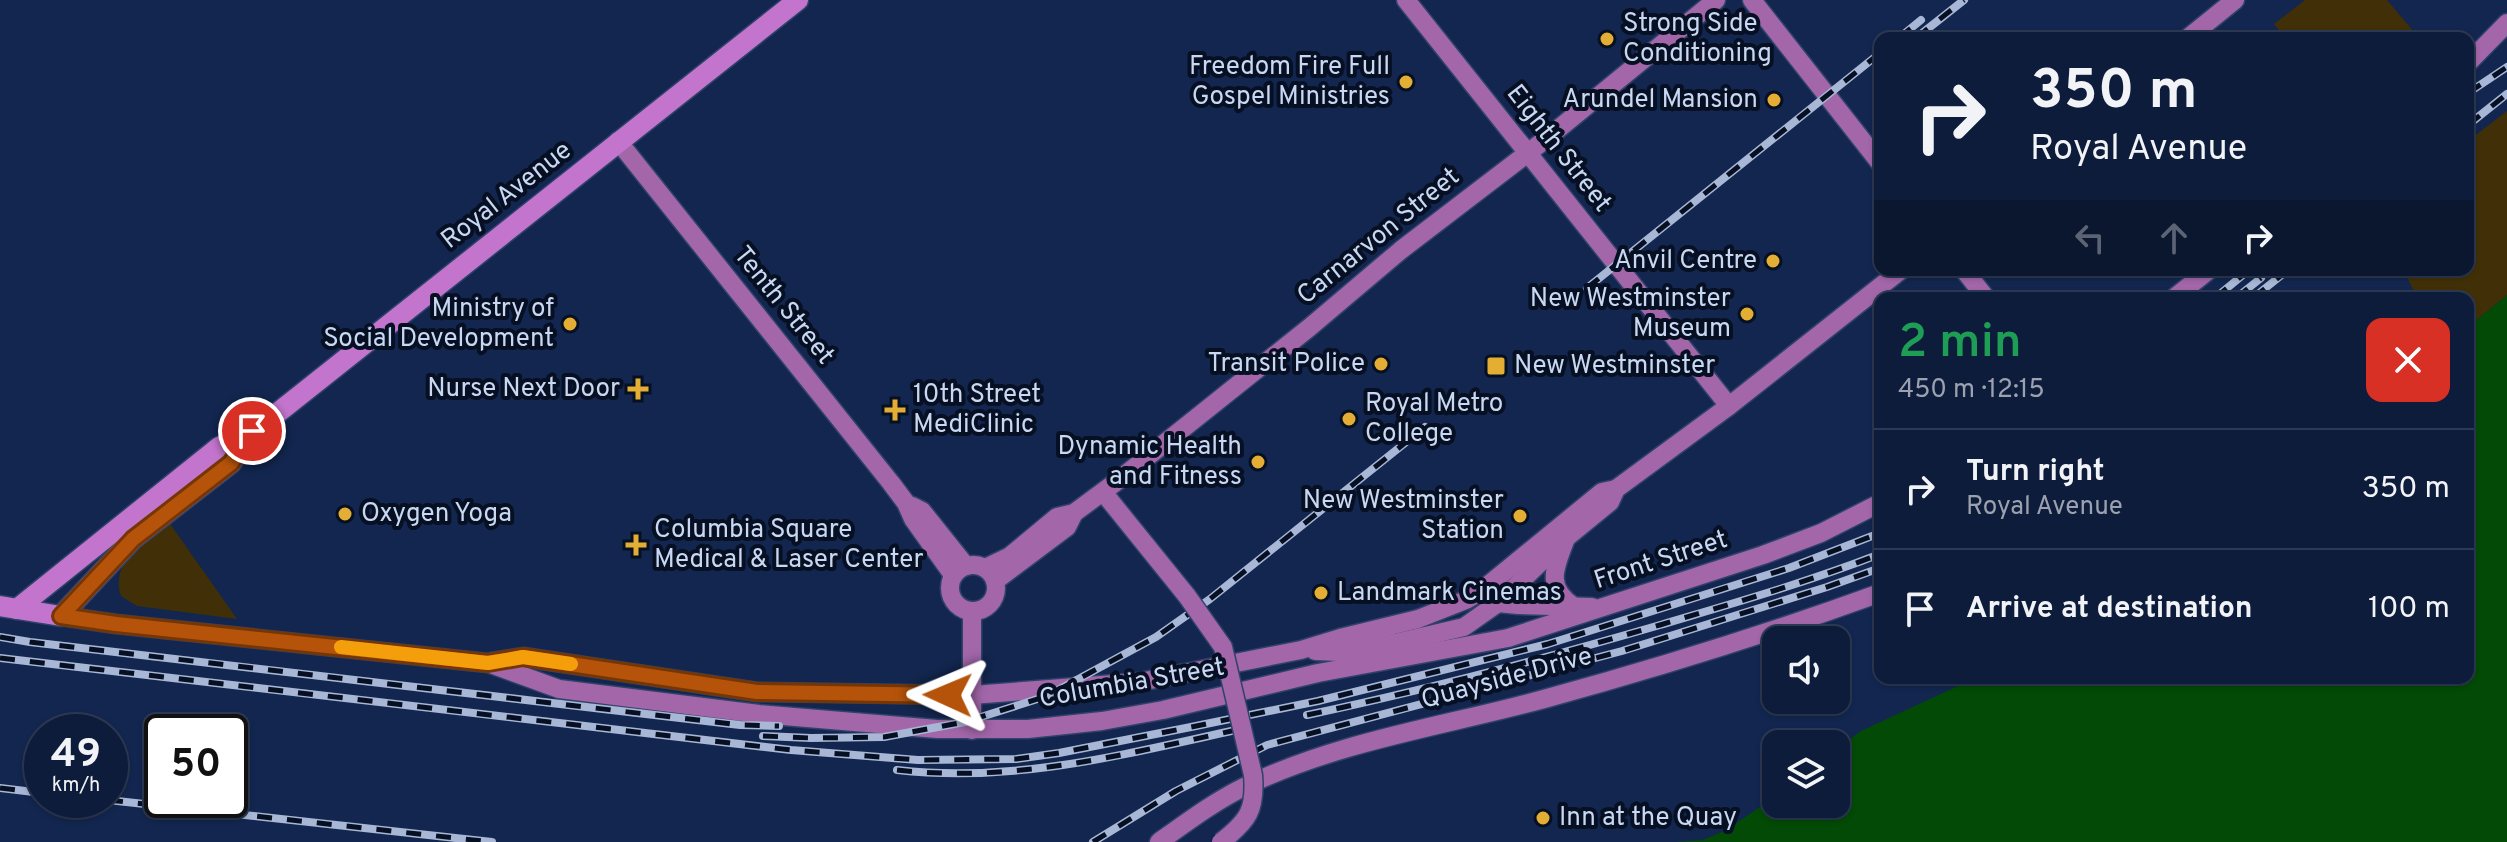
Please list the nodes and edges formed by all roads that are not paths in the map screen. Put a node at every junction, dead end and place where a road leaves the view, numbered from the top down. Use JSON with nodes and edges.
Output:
{"nodes":[{"id":1,"x":798,"y":0,"type":"edge"},
{"id":2,"x":1406,"y":0,"type":"edge"},
{"id":3,"x":1716,"y":0,"type":"edge"},
{"id":4,"x":1752,"y":0,"type":"edge"},
{"id":5,"x":2235,"y":0,"type":"edge"},
{"id":6,"x":2507,"y":23,"type":"edge"},
{"id":7,"x":2195,"y":32,"type":"edge"},
{"id":8,"x":2474,"y":57,"type":"edge"},
{"id":9,"x":618,"y":141,"type":"junction"},
{"id":10,"x":1526,"y":153,"type":"junction"},
{"id":11,"x":1874,"y":155,"type":"edge"},
{"id":12,"x":1893,"y":276,"type":"edge"},
{"id":13,"x":1969,"y":276,"type":"edge"},
{"id":14,"x":2202,"y":276,"type":"edge"},
{"id":15,"x":1981,"y":292,"type":"edge"},
{"id":16,"x":2182,"y":292,"type":"edge"},
{"id":17,"x":1729,"y":406,"type":"junction"},
{"id":18,"x":250,"y":434,"type":"junction"},
{"id":19,"x":1616,"y":489,"type":"junction"},
{"id":20,"x":1103,"y":492,"type":"junction"},
{"id":21,"x":1874,"y":506,"type":"edge"},
{"id":22,"x":1566,"y":538,"type":"junction"},
{"id":23,"x":975,"y":573,"type":"junction"},
{"id":24,"x":1874,"y":595,"type":"edge"},
{"id":25,"x":1498,"y":603,"type":"junction"},
{"id":26,"x":1618,"y":604,"type":"junction"},
{"id":27,"x":1573,"y":606,"type":"junction"},
{"id":28,"x":8,"y":607,"type":"edge"},
{"id":29,"x":972,"y":611,"type":"junction"},
{"id":30,"x":61,"y":616,"type":"junction"},
{"id":31,"x":1395,"y":643,"type":"junction"},
{"id":32,"x":1301,"y":650,"type":"junction"},
{"id":33,"x":488,"y":663,"type":"junction"},
{"id":34,"x":1358,"y":665,"type":"junction"},
{"id":35,"x":972,"y":695,"type":"junction"},
{"id":36,"x":972,"y":730,"type":"junction"},
{"id":37,"x":1159,"y":842,"type":"edge"},
{"id":38,"x":1221,"y":842,"type":"edge"}],
"edges":[{"from":1,"to":9,"type":"main road","name":"Royal Avenue"},
{"from":2,"to":10,"type":"street","name":"Eighth Street"},
{"from":3,"to":10,"type":"street","name":"Carnarvon Street"},
{"from":4,"to":11,"type":"street"},
{"from":5,"to":7,"type":"street"},
{"from":6,"to":8,"type":"street"},
{"from":9,"to":18,"type":"main road","name":"Royal Avenue"},
{"from":9,"to":23,"type":"street","name":"Tenth Street"},
{"from":10,"to":17,"type":"street","name":"Eighth Street"},
{"from":10,"to":20,"type":"street","name":"Carnarvon Street"},
{"from":12,"to":17,"type":"street","name":"Columbia Street"},
{"from":13,"to":15,"type":"street"},
{"from":14,"to":16,"type":"street"},
{"from":17,"to":19,"type":"street","name":"Columbia Street"},
{"from":18,"to":28,"type":"main road","name":"Royal Avenue"},
{"from":18,"to":30,"type":"main road","name":"Royal Avenue"},
{"from":19,"to":22,"type":"street","name":"Columbia Street"},
{"from":19,"to":32,"type":"street","name":"Columbia Street"},
{"from":20,"to":23,"type":"street","name":"Carnarvon Street"},
{"from":20,"to":38,"type":"street","bridge":true},
{"from":21,"to":26,"type":"street","name":"Front Street"},
{"from":22,"to":25,"type":"street","name":"Columbia Street"},
{"from":22,"to":27,"type":"street"},
{"from":23,"to":29,"type":"street"},
{"from":23,"to":29,"type":"street"},
{"from":24,"to":37,"type":"street","name":"Quayside Drive"},
{"from":25,"to":27,"type":"street"},
{"from":25,"to":31,"type":"street","name":"Columbia Street"},
{"from":26,"to":27,"type":"street"},
{"from":26,"to":34,"type":"street","name":"Front Street"},
{"from":28,"to":30,"type":"main road"},
{"from":29,"to":35,"type":"street"},
{"from":30,"to":33,"type":"street","name":"Columbia Street"},
{"from":31,"to":32,"type":"street","name":"Columbia Street"},
{"from":31,"to":34,"type":"street"},
{"from":32,"to":35,"type":"street","name":"Columbia Street"},
{"from":33,"to":35,"type":"street","name":"Columbia Street"},
{"from":33,"to":36,"type":"street","name":"Columbia Street"},
{"from":34,"to":36,"type":"street","name":"Columbia Street"},
{"from":35,"to":36,"type":"street"}]}
